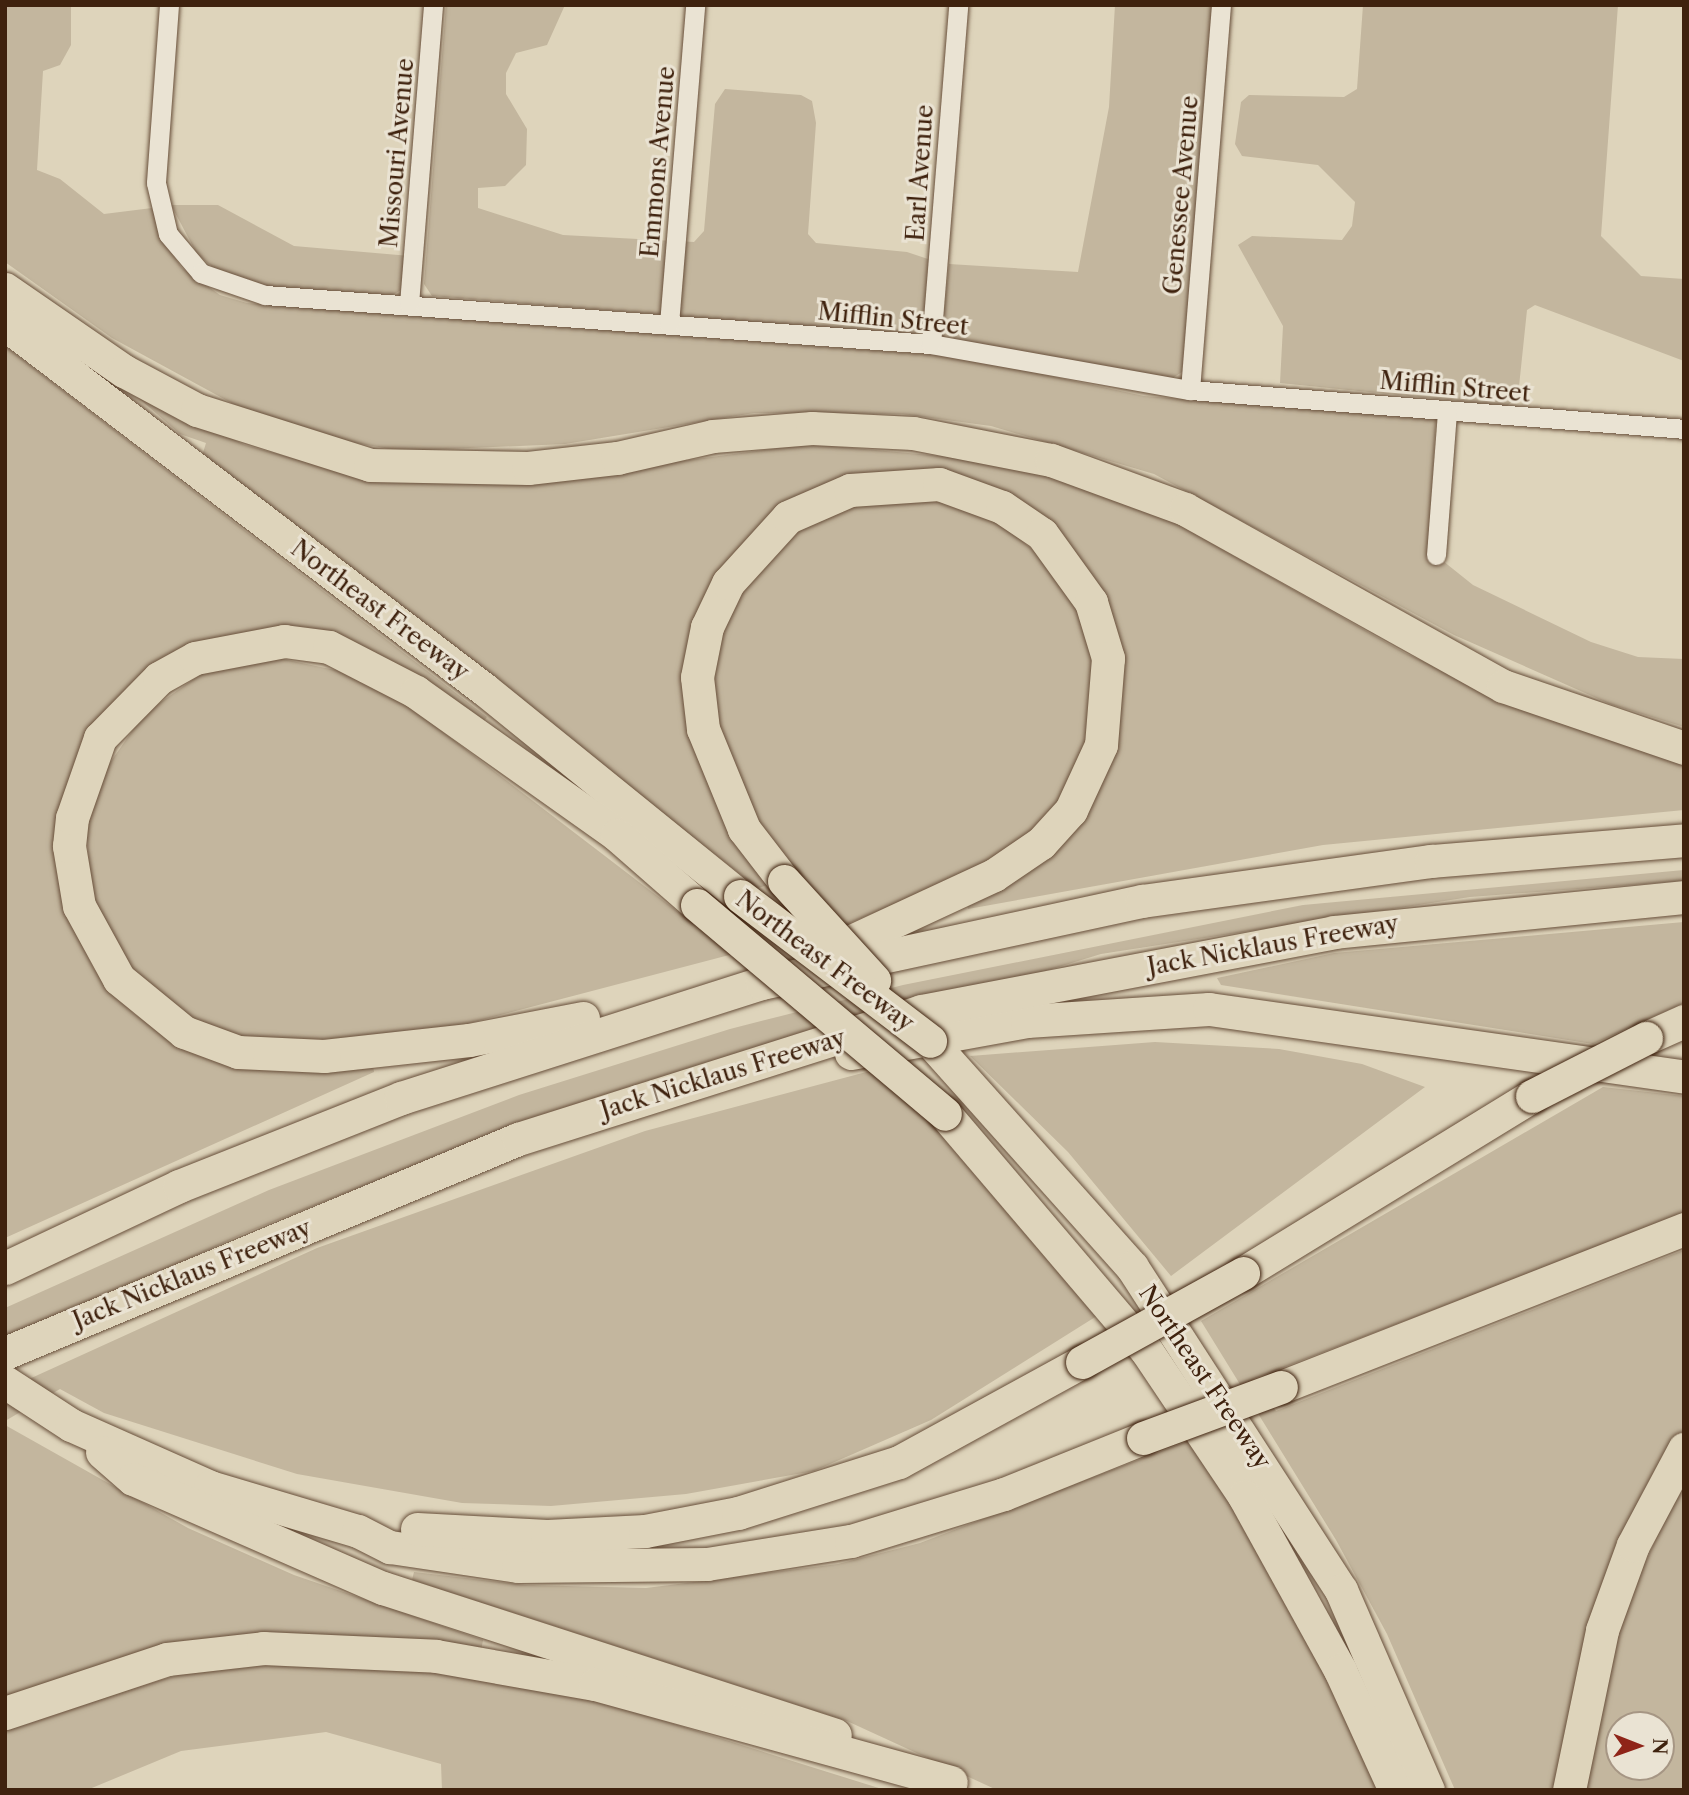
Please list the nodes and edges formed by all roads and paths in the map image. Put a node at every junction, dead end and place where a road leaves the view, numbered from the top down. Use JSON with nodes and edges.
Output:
{"nodes":[{"id":1,"x":169,"y":5,"type":"edge"},
{"id":2,"x":433,"y":5,"type":"edge"},
{"id":3,"x":695,"y":5,"type":"edge"},
{"id":4,"x":958,"y":5,"type":"edge"},
{"id":5,"x":1221,"y":5,"type":"edge"},
{"id":6,"x":5,"y":289,"type":"edge"},
{"id":7,"x":409,"y":304,"type":"junction"},
{"id":8,"x":5,"y":324,"type":"edge"},
{"id":9,"x":669,"y":324,"type":"junction"},
{"id":10,"x":932,"y":344,"type":"junction"},
{"id":11,"x":1190,"y":390,"type":"junction"},
{"id":12,"x":1447,"y":411,"type":"junction"},
{"id":13,"x":1684,"y":429,"type":"edge"},
{"id":14,"x":1436,"y":555,"type":"dead end"},
{"id":15,"x":1684,"y":748,"type":"edge"},
{"id":16,"x":1684,"y":840,"type":"edge"},
{"id":17,"x":1684,"y":897,"type":"edge"},
{"id":18,"x":762,"y":982,"type":"junction"},
{"id":19,"x":689,"y":1001,"type":"junction"},
{"id":20,"x":1684,"y":1021,"type":"edge"},
{"id":21,"x":930,"y":1041,"type":"junction"},
{"id":22,"x":782,"y":1057,"type":"junction"},
{"id":23,"x":1684,"y":1077,"type":"edge"},
{"id":24,"x":1684,"y":1229,"type":"edge"},
{"id":25,"x":5,"y":1268,"type":"edge"},
{"id":26,"x":5,"y":1353,"type":"edge"},
{"id":27,"x":5,"y":1381,"type":"edge"},
{"id":28,"x":71,"y":1425,"type":"junction"},
{"id":29,"x":1684,"y":1449,"type":"edge"},
{"id":30,"x":359,"y":1531,"type":"junction"},
{"id":31,"x":5,"y":1713,"type":"edge"},
{"id":32,"x":957,"y":1786,"type":"edge"},
{"id":33,"x":1395,"y":1790,"type":"edge"},
{"id":34,"x":1428,"y":1790,"type":"edge"},
{"id":35,"x":1569,"y":1790,"type":"edge"}],
"edges":[{"from":1,"to":7,"type":"street","name":"Mifflin Street"},
{"from":2,"to":7,"type":"street","name":"Missouri Avenue"},
{"from":3,"to":9,"type":"street","name":"Emmons Avenue"},
{"from":4,"to":10,"type":"street","name":"Earl Avenue"},
{"from":5,"to":11,"type":"street","name":"Genessee Avenue"},
{"from":6,"to":15,"type":"highway"},
{"from":7,"to":9,"type":"street","name":"Mifflin Street"},
{"from":8,"to":21,"type":"highway","name":"Northeast Freeway","bridge":true},
{"from":9,"to":10,"type":"street","name":"Mifflin Street"},
{"from":10,"to":11,"type":"street","name":"Mifflin Street"},
{"from":11,"to":12,"type":"street","name":"Mifflin Street"},
{"from":12,"to":13,"type":"street","name":"Mifflin Street"},
{"from":12,"to":14,"type":"street"},
{"from":16,"to":18,"type":"highway"},
{"from":17,"to":22,"type":"highway","name":"Jack Nicklaus Freeway"},
{"from":18,"to":19,"type":"highway"},
{"from":18,"to":21,"type":"highway","bridge":true},
{"from":19,"to":25,"type":"highway"},
{"from":19,"to":33,"type":"highway","bridge":true},
{"from":20,"to":30,"type":"highway","bridge":true},
{"from":21,"to":34,"type":"highway","name":"Northeast Freeway"},
{"from":22,"to":23,"type":"highway"},
{"from":22,"to":26,"type":"highway","name":"Jack Nicklaus Freeway"},
{"from":24,"to":30,"type":"highway","bridge":true},
{"from":27,"to":28,"type":"highway"},
{"from":28,"to":30,"type":"highway"},
{"from":28,"to":32,"type":"highway"},
{"from":29,"to":35,"type":"highway"},
{"from":31,"to":32,"type":"highway"}]}
